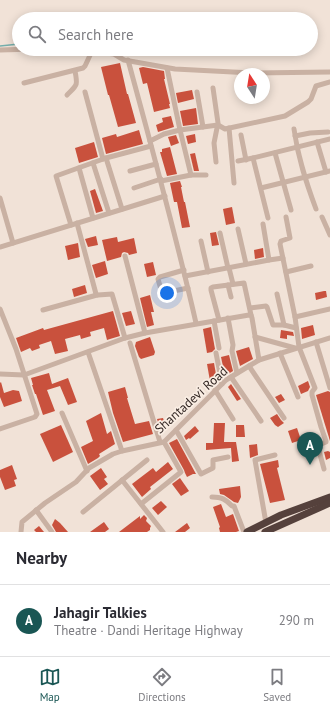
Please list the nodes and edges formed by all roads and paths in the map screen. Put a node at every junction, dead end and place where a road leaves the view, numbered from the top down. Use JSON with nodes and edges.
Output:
{"nodes":[{"id":1,"x":0,"y":50,"type":"edge"},
{"id":2,"x":12,"y":50,"type":"edge"},
{"id":3,"x":90,"y":56,"type":"edge"},
{"id":4,"x":118,"y":56,"type":"edge"},
{"id":5,"x":128,"y":60,"type":"junction"},
{"id":6,"x":167,"y":68,"type":"junction"},
{"id":7,"x":75,"y":71,"type":"junction"},
{"id":8,"x":330,"y":72,"type":"edge"},
{"id":9,"x":330,"y":82,"type":"edge"},
{"id":10,"x":24,"y":83,"type":"dead end"},
{"id":11,"x":213,"y":88,"type":"dead end"},
{"id":12,"x":85,"y":92,"type":"dead end"},
{"id":13,"x":197,"y":92,"type":"dead end"},
{"id":14,"x":67,"y":95,"type":"dead end"},
{"id":15,"x":218,"y":124,"type":"junction"},
{"id":16,"x":204,"y":127,"type":"junction"},
{"id":17,"x":229,"y":128,"type":"junction"},
{"id":18,"x":294,"y":129,"type":"dead end"},
{"id":19,"x":180,"y":130,"type":"junction"},
{"id":20,"x":328,"y":132,"type":"dead end"},
{"id":21,"x":241,"y":135,"type":"dead end"},
{"id":22,"x":303,"y":135,"type":"junction"},
{"id":23,"x":295,"y":136,"type":"junction"},
{"id":24,"x":330,"y":139,"type":"edge"},
{"id":25,"x":317,"y":142,"type":"junction"},
{"id":26,"x":151,"y":143,"type":"junction"},
{"id":27,"x":306,"y":146,"type":"junction"},
{"id":28,"x":297,"y":148,"type":"junction"},
{"id":29,"x":275,"y":153,"type":"junction"},
{"id":30,"x":254,"y":158,"type":"junction"},
{"id":31,"x":105,"y":159,"type":"junction"},
{"id":32,"x":238,"y":160,"type":"dead end"},
{"id":33,"x":246,"y":160,"type":"junction"},
{"id":34,"x":216,"y":162,"type":"dead end"},
{"id":35,"x":93,"y":163,"type":"junction"},
{"id":36,"x":156,"y":164,"type":"junction"},
{"id":37,"x":79,"y":168,"type":"junction"},
{"id":38,"x":130,"y":171,"type":"dead end"},
{"id":39,"x":328,"y":171,"type":"edge"},
{"id":40,"x":191,"y":175,"type":"junction"},
{"id":41,"x":206,"y":175,"type":"dead end"},
{"id":42,"x":305,"y":178,"type":"junction"},
{"id":43,"x":161,"y":180,"type":"junction"},
{"id":44,"x":234,"y":183,"type":"dead end"},
{"id":45,"x":283,"y":183,"type":"junction"},
{"id":46,"x":134,"y":188,"type":"dead end"},
{"id":47,"x":262,"y":188,"type":"junction"},
{"id":48,"x":165,"y":196,"type":"junction"},
{"id":49,"x":0,"y":198,"type":"edge"},
{"id":50,"x":122,"y":209,"type":"junction"},
{"id":51,"x":316,"y":209,"type":"dead end"},
{"id":52,"x":291,"y":210,"type":"dead end"},
{"id":53,"x":108,"y":213,"type":"junction"},
{"id":54,"x":286,"y":217,"type":"dead end"},
{"id":55,"x":322,"y":217,"type":"dead end"},
{"id":56,"x":93,"y":218,"type":"junction"},
{"id":57,"x":268,"y":218,"type":"dead end"},
{"id":58,"x":77,"y":223,"type":"junction"},
{"id":59,"x":263,"y":224,"type":"dead end"},
{"id":60,"x":71,"y":225,"type":"junction"},
{"id":61,"x":238,"y":229,"type":"dead end"},
{"id":62,"x":220,"y":233,"type":"dead end"},
{"id":63,"x":330,"y":235,"type":"edge"},
{"id":64,"x":201,"y":241,"type":"dead end"},
{"id":65,"x":13,"y":243,"type":"junction"},
{"id":66,"x":0,"y":247,"type":"edge"},
{"id":67,"x":124,"y":256,"type":"dead end"},
{"id":68,"x":283,"y":258,"type":"junction"},
{"id":69,"x":269,"y":260,"type":"junction"},
{"id":70,"x":246,"y":264,"type":"junction"},
{"id":71,"x":311,"y":266,"type":"dead end"},
{"id":72,"x":229,"y":268,"type":"junction"},
{"id":73,"x":184,"y":270,"type":"junction"},
{"id":74,"x":208,"y":272,"type":"junction"},
{"id":75,"x":286,"y":272,"type":"junction"},
{"id":76,"x":186,"y":276,"type":"junction"},
{"id":77,"x":231,"y":285,"type":"junction"},
{"id":78,"x":188,"y":288,"type":"junction"},
{"id":79,"x":277,"y":294,"type":"dead end"},
{"id":80,"x":97,"y":295,"type":"junction"},
{"id":81,"x":231,"y":297,"type":"dead end"},
{"id":82,"x":250,"y":308,"type":"junction"},
{"id":83,"x":0,"y":309,"type":"edge"},
{"id":84,"x":330,"y":309,"type":"edge"},
{"id":85,"x":43,"y":310,"type":"dead end"},
{"id":86,"x":251,"y":315,"type":"junction"},
{"id":87,"x":295,"y":317,"type":"junction"},
{"id":88,"x":228,"y":318,"type":"junction"},
{"id":89,"x":216,"y":320,"type":"junction"},
{"id":90,"x":196,"y":324,"type":"junction"},
{"id":91,"x":284,"y":326,"type":"junction"},
{"id":92,"x":296,"y":328,"type":"junction"},
{"id":93,"x":145,"y":333,"type":"junction"},
{"id":94,"x":255,"y":336,"type":"junction"},
{"id":95,"x":125,"y":338,"type":"junction"},
{"id":96,"x":330,"y":338,"type":"edge"},
{"id":97,"x":316,"y":342,"type":"junction"},
{"id":98,"x":130,"y":343,"type":"dead end"},
{"id":99,"x":297,"y":348,"type":"junction"},
{"id":100,"x":88,"y":352,"type":"junction"},
{"id":101,"x":280,"y":353,"type":"junction"},
{"id":102,"x":259,"y":360,"type":"junction"},
{"id":103,"x":249,"y":366,"type":"junction"},
{"id":104,"x":237,"y":373,"type":"junction"},
{"id":105,"x":0,"y":374,"type":"edge"},
{"id":106,"x":24,"y":375,"type":"junction"},
{"id":107,"x":231,"y":377,"type":"junction"},
{"id":108,"x":222,"y":384,"type":"junction"},
{"id":109,"x":330,"y":388,"type":"edge"},
{"id":110,"x":215,"y":390,"type":"junction"},
{"id":111,"x":298,"y":398,"type":"dead end"},
{"id":112,"x":62,"y":413,"type":"dead end"},
{"id":113,"x":284,"y":418,"type":"dead end"},
{"id":114,"x":233,"y":419,"type":"dead end"},
{"id":115,"x":261,"y":421,"type":"dead end"},
{"id":116,"x":0,"y":429,"type":"edge"},
{"id":117,"x":176,"y":430,"type":"junction"},
{"id":118,"x":162,"y":442,"type":"junction"},
{"id":119,"x":122,"y":451,"type":"junction"},
{"id":120,"x":275,"y":455,"type":"dead end"},
{"id":121,"x":228,"y":457,"type":"dead end"},
{"id":122,"x":147,"y":460,"type":"dead end"},
{"id":123,"x":324,"y":469,"type":"dead end"},
{"id":124,"x":86,"y":471,"type":"junction"},
{"id":125,"x":122,"y":480,"type":"junction"},
{"id":126,"x":212,"y":497,"type":"dead end"},
{"id":127,"x":330,"y":497,"type":"edge"},
{"id":128,"x":330,"y":503,"type":"edge"},
{"id":129,"x":141,"y":504,"type":"junction"},
{"id":130,"x":36,"y":510,"type":"junction"},
{"id":131,"x":83,"y":512,"type":"dead end"},
{"id":132,"x":266,"y":523,"type":"junction"},
{"id":133,"x":21,"y":532,"type":"edge"},
{"id":134,"x":52,"y":532,"type":"edge"},
{"id":135,"x":163,"y":532,"type":"edge"},
{"id":136,"x":246,"y":532,"type":"edge"},
{"id":137,"x":265,"y":532,"type":"edge"}],
"edges":[{"from":1,"to":2,"type":"street"},
{"from":3,"to":7,"type":"street"},
{"from":4,"to":5,"type":"street"},
{"from":5,"to":6,"type":"street"},
{"from":5,"to":26,"type":"street"},
{"from":6,"to":8,"type":"street"},
{"from":6,"to":19,"type":"street"},
{"from":7,"to":10,"type":"street"},
{"from":7,"to":14,"type":"street"},
{"from":9,"to":17,"type":"street"},
{"from":11,"to":15,"type":"street"},
{"from":12,"to":31,"type":"street"},
{"from":13,"to":16,"type":"street"},
{"from":15,"to":16,"type":"street"},
{"from":15,"to":17,"type":"street"},
{"from":15,"to":34,"type":"street"},
{"from":16,"to":19,"type":"street"},
{"from":17,"to":44,"type":"street"},
{"from":18,"to":23,"type":"street"},
{"from":19,"to":26,"type":"street"},
{"from":19,"to":40,"type":"street"},
{"from":20,"to":22,"type":"street"},
{"from":21,"to":33,"type":"street"},
{"from":22,"to":23,"type":"street"},
{"from":22,"to":27,"type":"street"},
{"from":23,"to":28,"type":"street"},
{"from":24,"to":25,"type":"street"},
{"from":25,"to":27,"type":"street"},
{"from":25,"to":39,"type":"street"},
{"from":26,"to":31,"type":"street"},
{"from":26,"to":36,"type":"street"},
{"from":27,"to":28,"type":"street"},
{"from":28,"to":29,"type":"street"},
{"from":28,"to":42,"type":"street"},
{"from":29,"to":30,"type":"street"},
{"from":29,"to":45,"type":"street"},
{"from":30,"to":33,"type":"street"},
{"from":30,"to":47,"type":"street"},
{"from":31,"to":35,"type":"street"},
{"from":31,"to":50,"type":"street"},
{"from":32,"to":33,"type":"street"},
{"from":35,"to":37,"type":"street"},
{"from":35,"to":53,"type":"street"},
{"from":36,"to":38,"type":"street"},
{"from":36,"to":43,"type":"street"},
{"from":37,"to":56,"type":"street"},
{"from":37,"to":60,"type":"street"},
{"from":39,"to":42,"type":"street"},
{"from":40,"to":41,"type":"street"},
{"from":40,"to":43,"type":"street"},
{"from":42,"to":45,"type":"street"},
{"from":42,"to":51,"type":"street"},
{"from":43,"to":46,"type":"street"},
{"from":43,"to":48,"type":"street"},
{"from":45,"to":47,"type":"street"},
{"from":45,"to":52,"type":"street"},
{"from":47,"to":57,"type":"street"},
{"from":48,"to":50,"type":"street"},
{"from":48,"to":73,"type":"street"},
{"from":49,"to":65,"type":"street"},
{"from":50,"to":53,"type":"street"},
{"from":53,"to":56,"type":"street"},
{"from":54,"to":68,"type":"street"},
{"from":55,"to":63,"type":"street"},
{"from":56,"to":58,"type":"street"},
{"from":58,"to":60,"type":"street"},
{"from":58,"to":80,"type":"street"},
{"from":59,"to":69,"type":"street"},
{"from":60,"to":65,"type":"street"},
{"from":61,"to":70,"type":"street"},
{"from":62,"to":72,"type":"street"},
{"from":64,"to":74,"type":"street"},
{"from":65,"to":66,"type":"street"},
{"from":67,"to":93,"type":"street"},
{"from":68,"to":69,"type":"street"},
{"from":68,"to":75,"type":"street"},
{"from":69,"to":70,"type":"street"},
{"from":70,"to":72,"type":"street"},
{"from":71,"to":75,"type":"street"},
{"from":72,"to":74,"type":"street"},
{"from":72,"to":77,"type":"street"},
{"from":73,"to":76,"type":"street"},
{"from":73,"to":78,"type":"street"},
{"from":74,"to":76,"type":"street"},
{"from":75,"to":87,"type":"street"},
{"from":76,"to":78,"type":"street"},
{"from":77,"to":81,"type":"street"},
{"from":77,"to":82,"type":"street"},
{"from":77,"to":89,"type":"street"},
{"from":78,"to":90,"type":"street"},
{"from":79,"to":91,"type":"street"},
{"from":80,"to":85,"type":"street"},
{"from":80,"to":95,"type":"street"},
{"from":82,"to":86,"type":"street"},
{"from":82,"to":91,"type":"street"},
{"from":83,"to":106,"type":"street"},
{"from":84,"to":87,"type":"street"},
{"from":86,"to":88,"type":"street"},
{"from":86,"to":94,"type":"street"},
{"from":87,"to":92,"type":"street"},
{"from":88,"to":89,"type":"street"},
{"from":88,"to":104,"type":"street"},
{"from":89,"to":90,"type":"street"},
{"from":89,"to":108,"type":"street"},
{"from":90,"to":93,"type":"street"},
{"from":91,"to":92,"type":"street"},
{"from":92,"to":99,"type":"street"},
{"from":93,"to":95,"type":"street"},
{"from":94,"to":99,"type":"street"},
{"from":94,"to":102,"type":"street"},
{"from":95,"to":100,"type":"street"},
{"from":96,"to":97,"type":"street","name":"Shantadevi Road"},
{"from":97,"to":99,"type":"street","name":"Shantadevi Road"},
{"from":97,"to":109,"type":"street"},
{"from":98,"to":118,"type":"street"},
{"from":99,"to":101,"type":"street","name":"Shantadevi Road"},
{"from":99,"to":123,"type":"street"},
{"from":100,"to":106,"type":"street"},
{"from":100,"to":119,"type":"street"},
{"from":101,"to":102,"type":"street","name":"Shantadevi Road"},
{"from":101,"to":111,"type":"street"},
{"from":102,"to":103,"type":"street","name":"Shantadevi Road"},
{"from":103,"to":104,"type":"street","name":"Shantadevi Road"},
{"from":103,"to":113,"type":"street"},
{"from":104,"to":107,"type":"street","name":"Shantadevi Road"},
{"from":105,"to":106,"type":"street"},
{"from":106,"to":116,"type":"street"},
{"from":107,"to":108,"type":"street","name":"Shantadevi Road"},
{"from":107,"to":115,"type":"street"},
{"from":108,"to":110,"type":"street","name":"Shantadevi Road"},
{"from":110,"to":114,"type":"street"},
{"from":110,"to":117,"type":"street","name":"Shantadevi Road"},
{"from":112,"to":124,"type":"street"},
{"from":117,"to":118,"type":"street","name":"Shantadevi Road"},
{"from":117,"to":121,"type":"street"},
{"from":118,"to":119,"type":"street","name":"Shantadevi Road"},
{"from":118,"to":129,"type":"street"},
{"from":119,"to":124,"type":"street","name":"Shantadevi Road"},
{"from":120,"to":132,"type":"street"},
{"from":122,"to":125,"type":"street"},
{"from":124,"to":130,"type":"street","name":"Shantadevi Road"},
{"from":125,"to":129,"type":"street"},
{"from":125,"to":131,"type":"street"},
{"from":126,"to":136,"type":"street"},
{"from":127,"to":132,"type":"highway"},
{"from":128,"to":137,"type":"highway"},
{"from":129,"to":135,"type":"street"},
{"from":130,"to":133,"type":"street","name":"Shantadevi Road"},
{"from":130,"to":134,"type":"street"},
{"from":132,"to":136,"type":"highway"}]}
